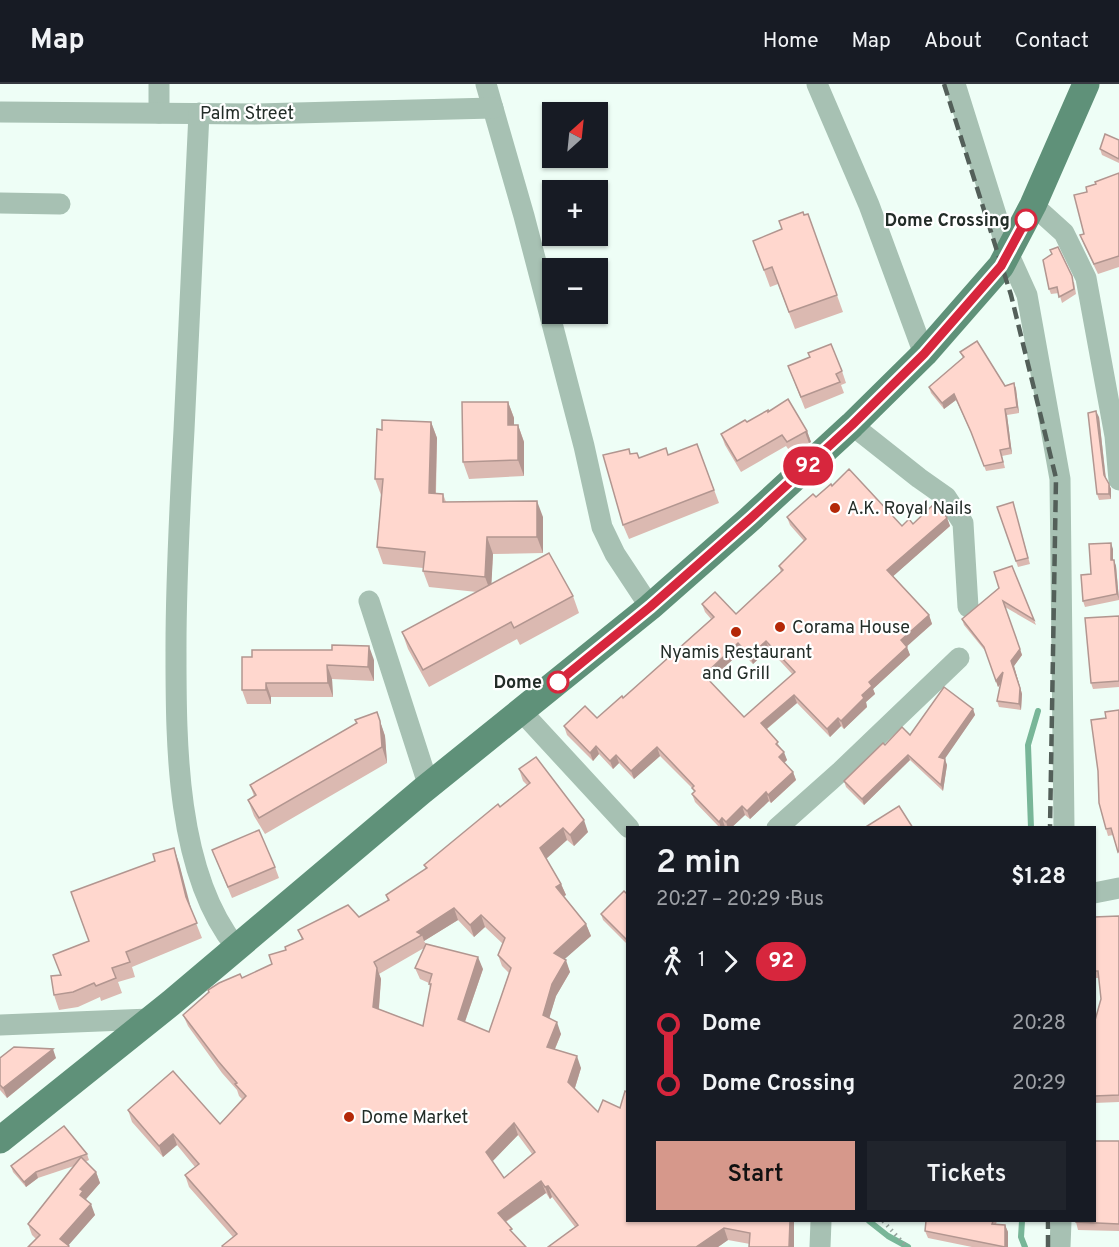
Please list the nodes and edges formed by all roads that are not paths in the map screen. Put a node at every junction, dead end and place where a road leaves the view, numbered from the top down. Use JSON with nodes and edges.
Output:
{"nodes":[{"id":1,"x":159,"y":84,"type":"edge"},
{"id":2,"x":486,"y":84,"type":"edge"},
{"id":3,"x":817,"y":84,"type":"edge"},
{"id":4,"x":956,"y":84,"type":"edge"},
{"id":5,"x":1086,"y":84,"type":"edge"},
{"id":6,"x":494,"y":108,"type":"junction"},
{"id":7,"x":0,"y":112,"type":"edge"},
{"id":8,"x":159,"y":113,"type":"junction"},
{"id":9,"x":199,"y":113,"type":"junction"},
{"id":10,"x":0,"y":203,"type":"edge"},
{"id":11,"x":60,"y":204,"type":"dead end"},
{"id":12,"x":1033,"y":205,"type":"junction"},
{"id":13,"x":1008,"y":253,"type":"junction"},
{"id":14,"x":924,"y":354,"type":"junction"},
{"id":15,"x":1114,"y":405,"type":"edge"},
{"id":16,"x":852,"y":425,"type":"junction"},
{"id":17,"x":1119,"y":480,"type":"edge"},
{"id":18,"x":369,"y":601,"type":"dead end"},
{"id":19,"x":650,"y":607,"type":"junction"},
{"id":20,"x":968,"y":607,"type":"dead end"},
{"id":21,"x":959,"y":658,"type":"dead end"},
{"id":22,"x":522,"y":712,"type":"junction"},
{"id":23,"x":429,"y":786,"type":"junction"},
{"id":24,"x":627,"y":826,"type":"edge"},
{"id":25,"x":779,"y":826,"type":"edge"},
{"id":26,"x":1064,"y":826,"type":"edge"},
{"id":27,"x":1119,"y":888,"type":"edge"},
{"id":28,"x":1096,"y":893,"type":"edge"},
{"id":29,"x":236,"y":947,"type":"junction"},
{"id":30,"x":150,"y":1019,"type":"junction"},
{"id":31,"x":0,"y":1025,"type":"edge"},
{"id":32,"x":0,"y":1140,"type":"edge"},
{"id":33,"x":821,"y":1222,"type":"edge"},
{"id":34,"x":1061,"y":1222,"type":"edge"},
{"id":35,"x":820,"y":1247,"type":"edge"},
{"id":36,"x":1060,"y":1247,"type":"edge"}],
"edges":[{"from":1,"to":8,"type":"street"},
{"from":2,"to":6,"type":"street"},
{"from":3,"to":14,"type":"street"},
{"from":4,"to":13,"type":"street"},
{"from":5,"to":12,"type":"main road"},
{"from":6,"to":9,"type":"street","name":"Palm Street"},
{"from":6,"to":19,"type":"street"},
{"from":7,"to":8,"type":"street","name":"Palm Street"},
{"from":8,"to":9,"type":"street","name":"Palm Street"},
{"from":9,"to":29,"type":"street"},
{"from":10,"to":11,"type":"street"},
{"from":12,"to":13,"type":"main road"},
{"from":12,"to":15,"type":"street"},
{"from":13,"to":14,"type":"main road"},
{"from":13,"to":26,"type":"street"},
{"from":14,"to":16,"type":"main road"},
{"from":15,"to":17,"type":"street"},
{"from":16,"to":19,"type":"main road"},
{"from":16,"to":20,"type":"street"},
{"from":18,"to":23,"type":"street"},
{"from":19,"to":22,"type":"main road"},
{"from":21,"to":25,"type":"street"},
{"from":22,"to":23,"type":"main road"},
{"from":22,"to":24,"type":"street"},
{"from":23,"to":29,"type":"main road"},
{"from":27,"to":28,"type":"street"},
{"from":29,"to":30,"type":"main road"},
{"from":30,"to":31,"type":"street"},
{"from":30,"to":32,"type":"main road"},
{"from":33,"to":35,"type":"street"},
{"from":34,"to":36,"type":"street"}]}
